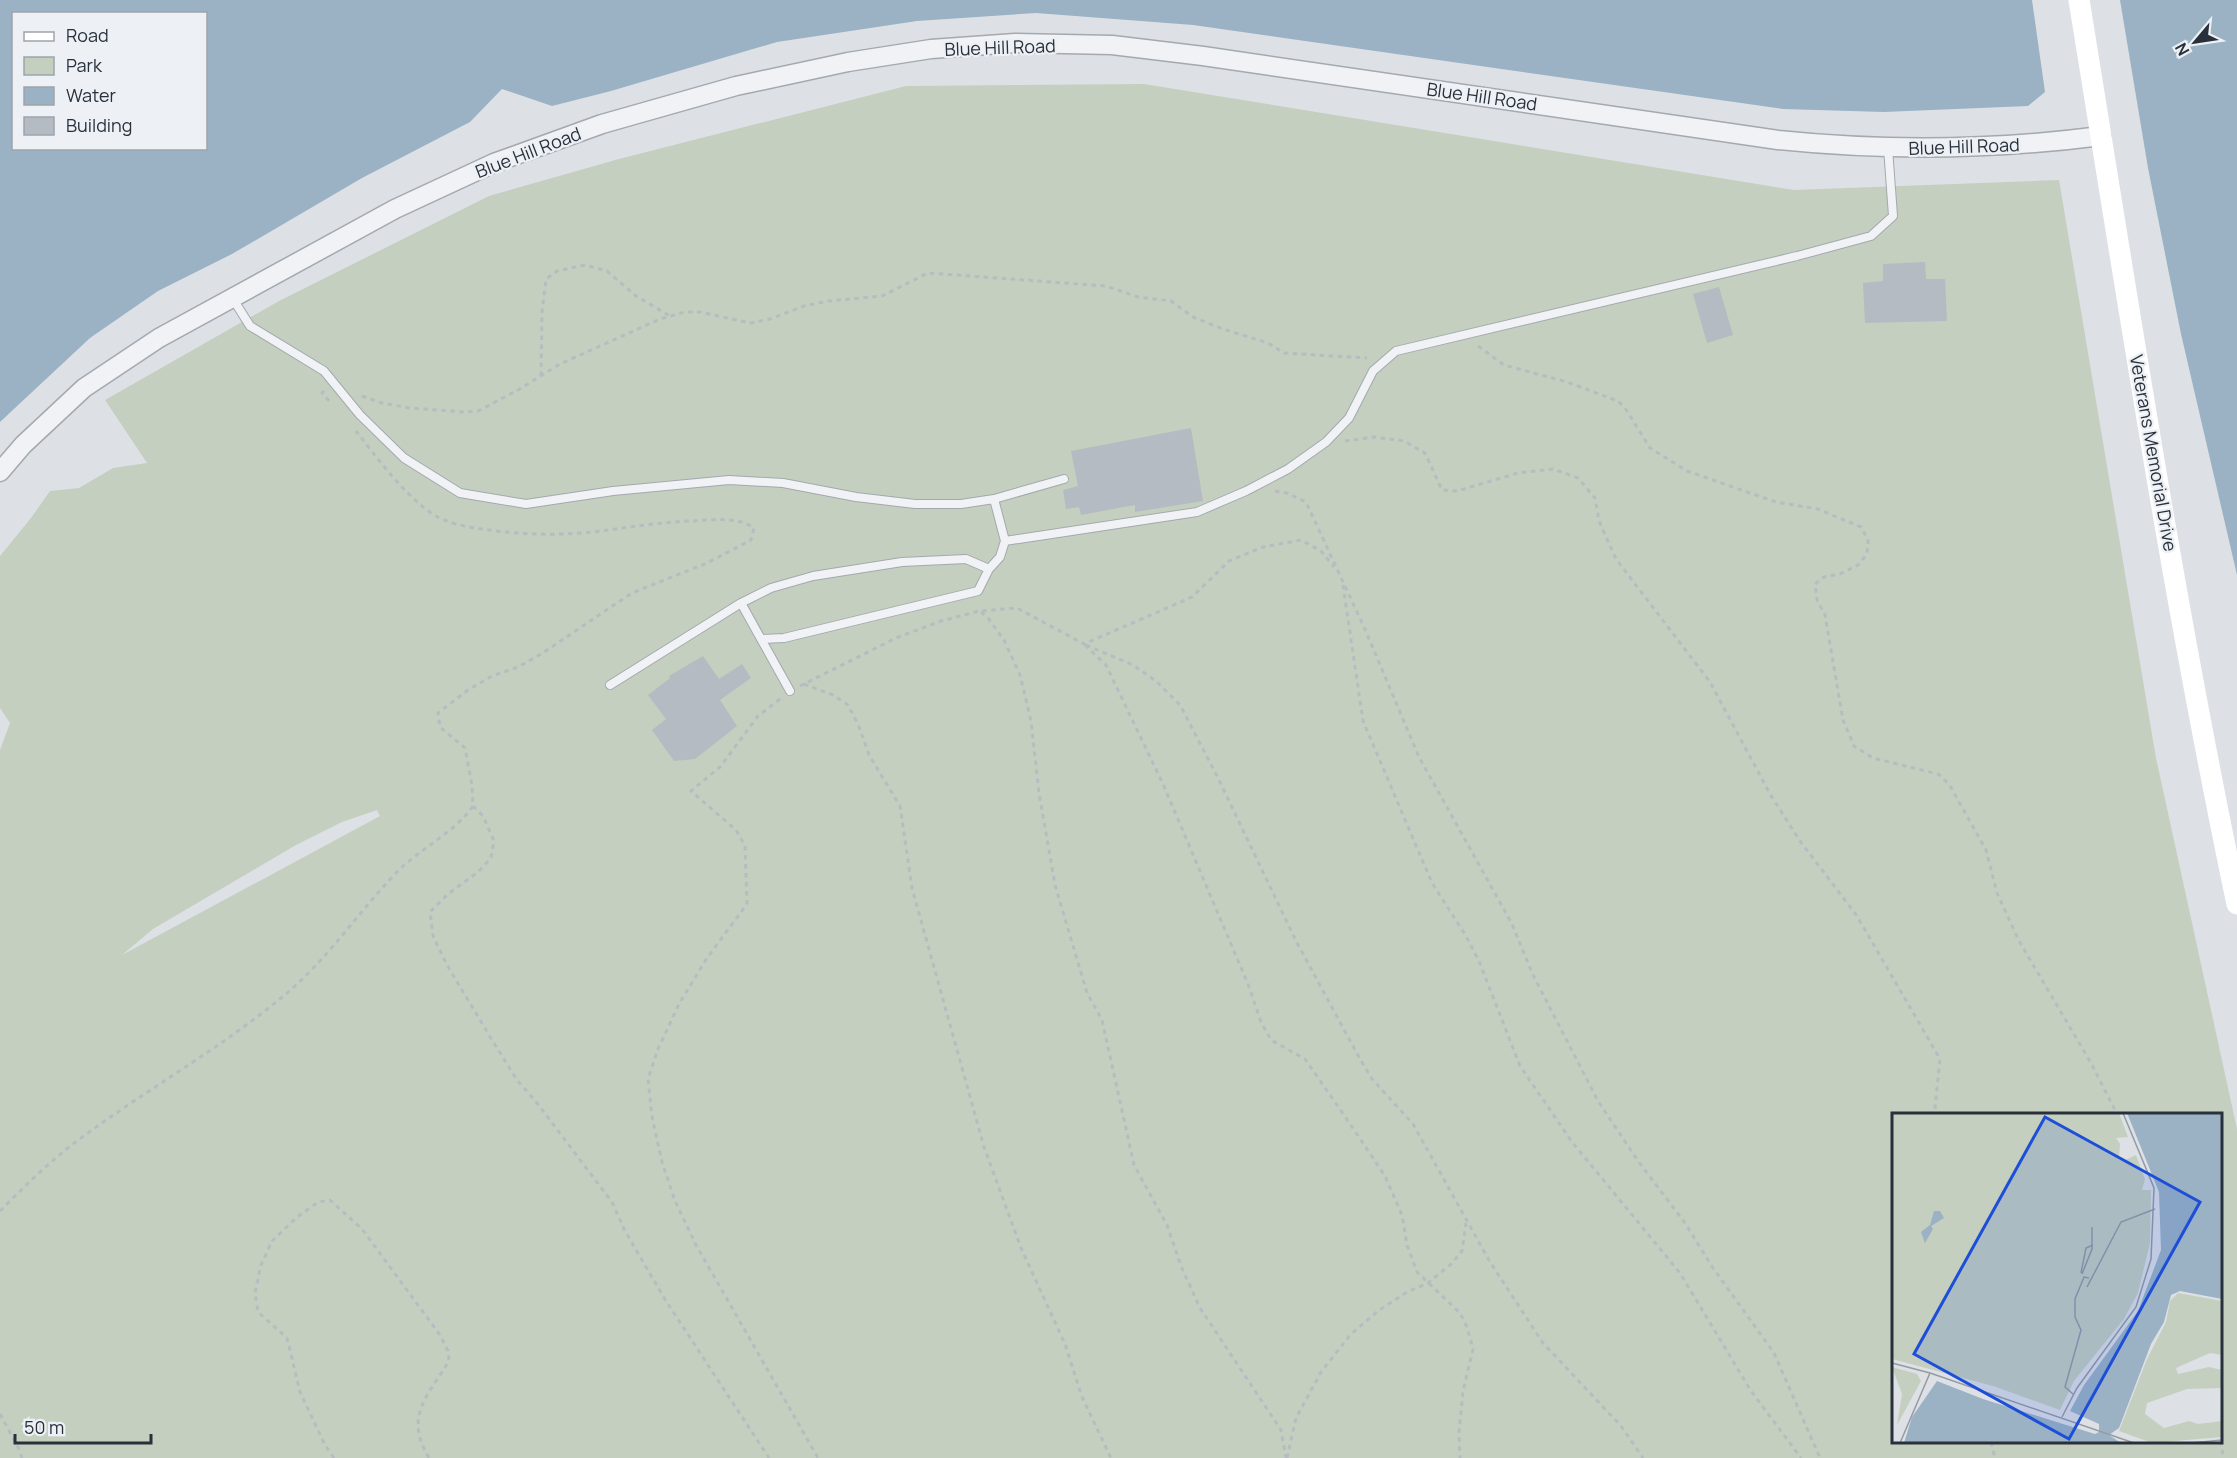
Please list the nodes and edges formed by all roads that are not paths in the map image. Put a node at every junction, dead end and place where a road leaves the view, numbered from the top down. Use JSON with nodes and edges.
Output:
{"nodes":[{"id":1,"x":2079,"y":0,"type":"edge"},
{"id":2,"x":2101,"y":136,"type":"junction"},
{"id":3,"x":1888,"y":148,"type":"junction"},
{"id":4,"x":232,"y":297,"type":"junction"},
{"id":5,"x":0,"y":472,"type":"edge"},
{"id":6,"x":1064,"y":479,"type":"dead end"},
{"id":7,"x":994,"y":499,"type":"junction"},
{"id":8,"x":1005,"y":541,"type":"junction"},
{"id":9,"x":988,"y":569,"type":"junction"},
{"id":10,"x":741,"y":603,"type":"junction"},
{"id":11,"x":761,"y":639,"type":"junction"},
{"id":12,"x":610,"y":685,"type":"dead end"},
{"id":13,"x":790,"y":691,"type":"road end"},
{"id":14,"x":2237,"y":904,"type":"edge"}],
"edges":[{"from":1,"to":2,"type":"main road","name":"Veterans Memorial Drive"},
{"from":2,"to":3,"type":"street","name":"Blue Hill Road"},
{"from":2,"to":14,"type":"main road","name":"Veterans Memorial Drive"},
{"from":3,"to":4,"type":"street","name":"Blue Hill Road"},
{"from":3,"to":8,"type":"lane"},
{"from":4,"to":5,"type":"street","name":"Blue Hill Road"},
{"from":4,"to":7,"type":"lane"},
{"from":6,"to":7,"type":"lane"},
{"from":7,"to":8,"type":"lane"},
{"from":8,"to":9,"type":"lane"},
{"from":9,"to":10,"type":"lane"},
{"from":9,"to":11,"type":"lane"},
{"from":10,"to":11,"type":"lane"},
{"from":10,"to":12,"type":"lane"},
{"from":11,"to":13,"type":"lane"}]}
